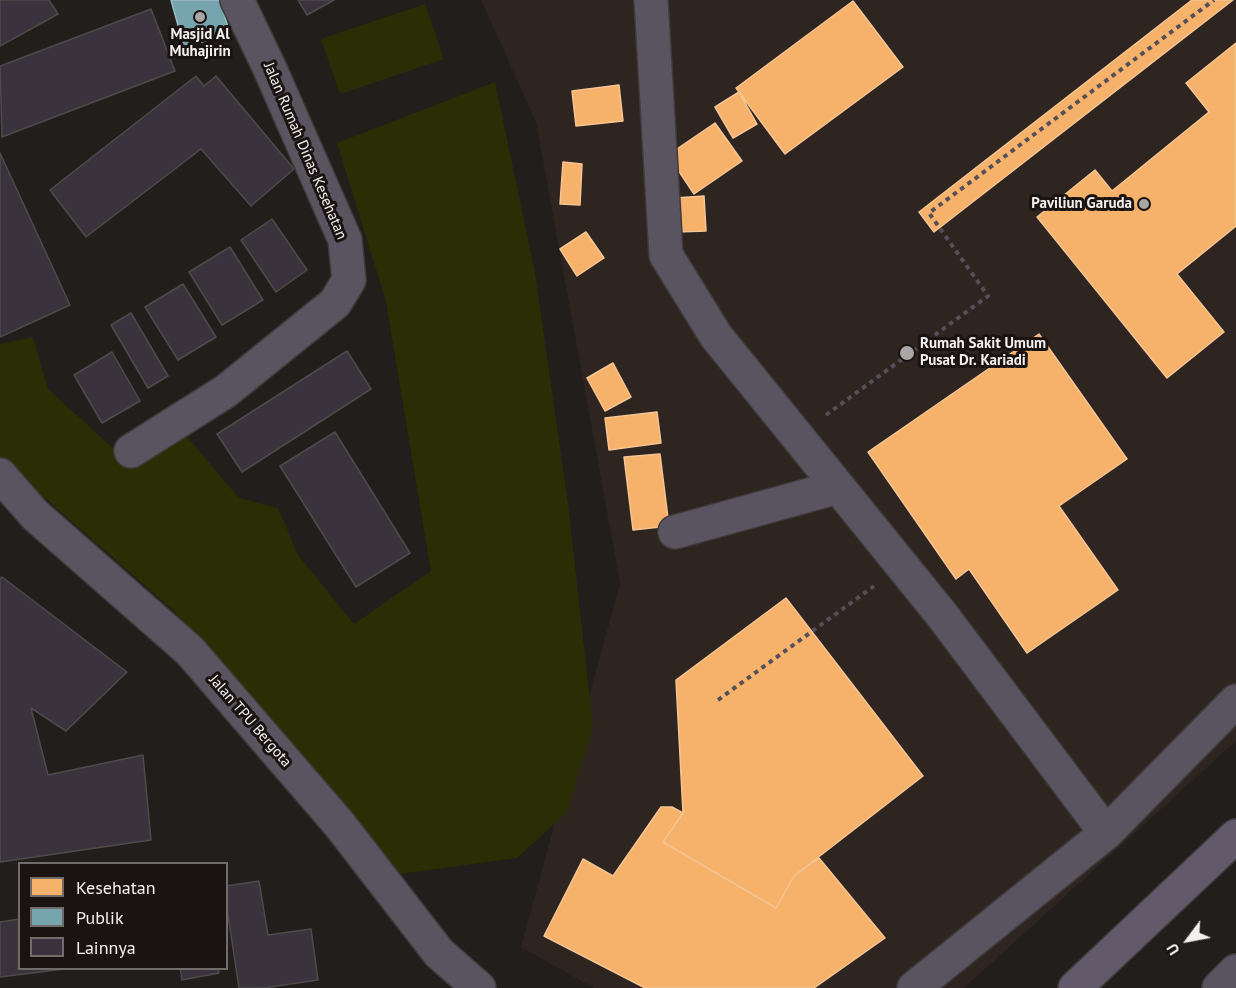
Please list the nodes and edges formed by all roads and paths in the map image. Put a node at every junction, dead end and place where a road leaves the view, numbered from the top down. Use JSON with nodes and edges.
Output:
{"nodes":[{"id":1,"x":237,"y":0,"type":"edge"},
{"id":2,"x":651,"y":0,"type":"edge"},
{"id":3,"x":1214,"y":0,"type":"edge"},
{"id":4,"x":820,"y":420,"type":"dead end"},
{"id":5,"x":131,"y":451,"type":"dead end"},
{"id":6,"x":0,"y":475,"type":"edge"},
{"id":7,"x":838,"y":487,"type":"junction"},
{"id":8,"x":675,"y":532,"type":"dead end"},
{"id":9,"x":902,"y":566,"type":"junction"},
{"id":10,"x":718,"y":700,"type":"dead end"},
{"id":11,"x":1232,"y":715,"type":"edge"},
{"id":12,"x":1106,"y":833,"type":"junction"},
{"id":13,"x":1236,"y":836,"type":"edge"},
{"id":14,"x":1236,"y":854,"type":"edge"},
{"id":15,"x":1236,"y":972,"type":"edge"},
{"id":16,"x":479,"y":988,"type":"edge"},
{"id":17,"x":914,"y":988,"type":"edge"},
{"id":18,"x":1075,"y":988,"type":"edge"},
{"id":19,"x":1089,"y":988,"type":"edge"},
{"id":20,"x":1219,"y":988,"type":"edge"}],
"edges":[{"from":1,"to":5,"type":"street","name":"Jalan Rumah Dinas Kesehatan"},
{"from":2,"to":7,"type":"street"},
{"from":3,"to":4,"type":"path"},
{"from":6,"to":16,"type":"street","name":"Jalan TPU Bergota"},
{"from":7,"to":8,"type":"street"},
{"from":7,"to":9,"type":"street"},
{"from":9,"to":10,"type":"path"},
{"from":9,"to":12,"type":"street"},
{"from":11,"to":12,"type":"street"},
{"from":12,"to":17,"type":"street"},
{"from":13,"to":18,"type":"highway"},
{"from":14,"to":19,"type":"street"},
{"from":15,"to":20,"type":"street"}]}
